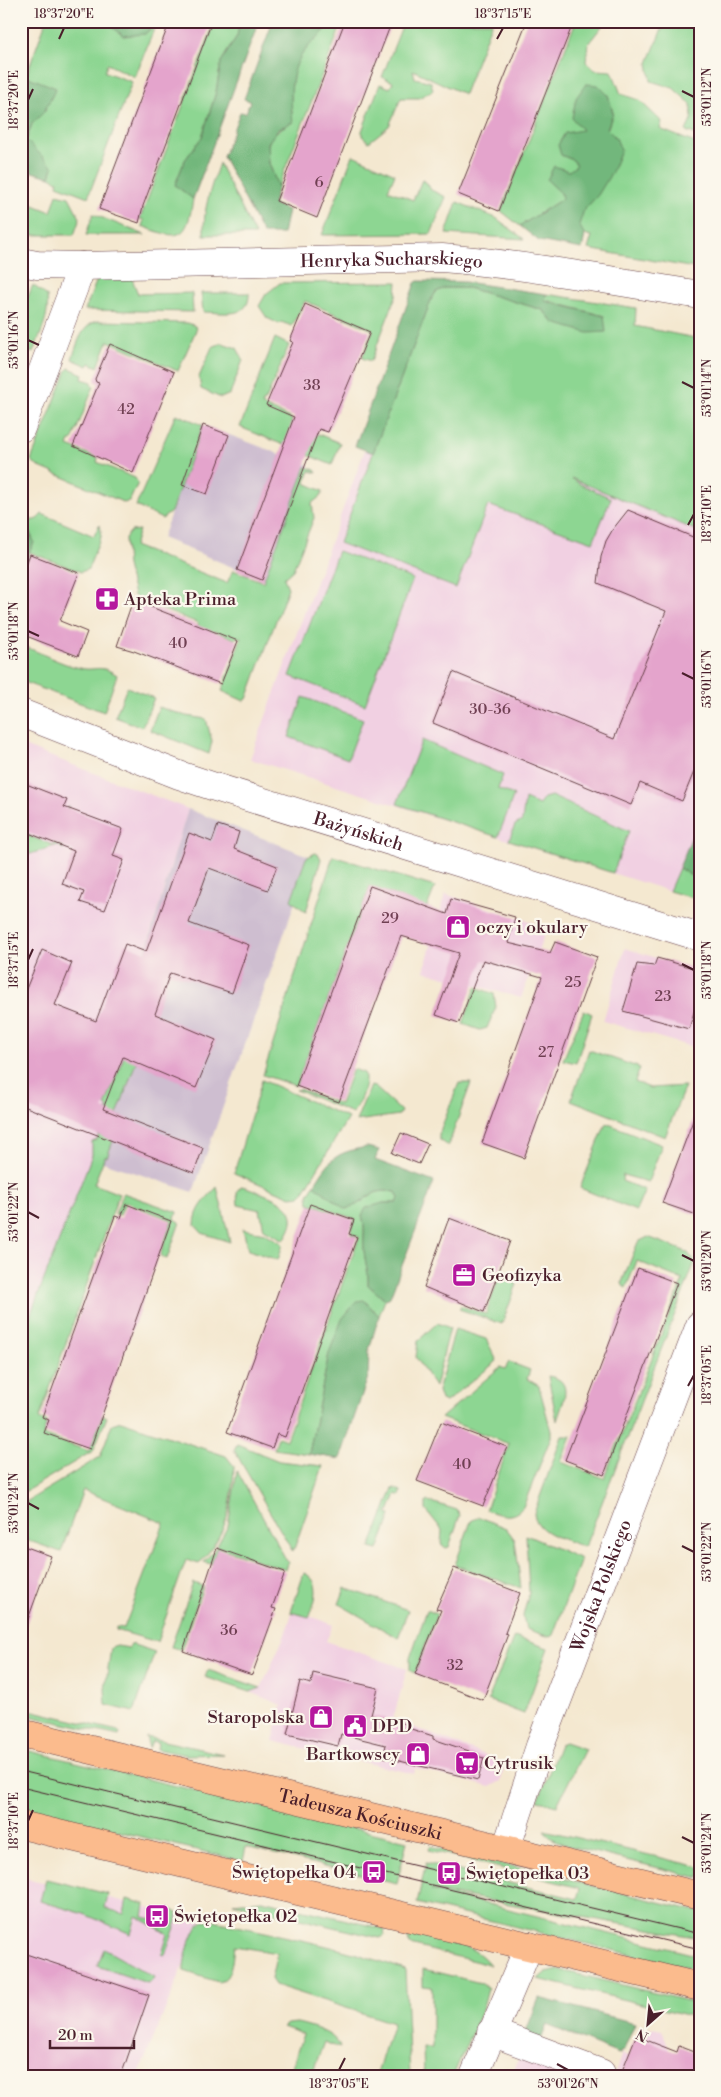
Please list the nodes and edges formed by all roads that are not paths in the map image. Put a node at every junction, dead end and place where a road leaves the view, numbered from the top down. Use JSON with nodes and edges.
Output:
{"nodes":[{"id":1,"x":21,"y":262,"type":"edge"},
{"id":2,"x":82,"y":266,"type":"junction"},
{"id":3,"x":700,"y":295,"type":"edge"},
{"id":4,"x":21,"y":428,"type":"edge"},
{"id":5,"x":21,"y":713,"type":"edge"},
{"id":6,"x":700,"y":937,"type":"edge"},
{"id":7,"x":700,"y":1325,"type":"edge"},
{"id":8,"x":21,"y":1733,"type":"edge"},
{"id":9,"x":21,"y":1825,"type":"edge"},
{"id":10,"x":506,"y":1849,"type":"junction"},
{"id":11,"x":700,"y":1896,"type":"edge"},
{"id":12,"x":529,"y":1946,"type":"junction"},
{"id":13,"x":700,"y":1987,"type":"edge"},
{"id":14,"x":491,"y":2032,"type":"junction"},
{"id":15,"x":601,"y":2073,"type":"dead end"},
{"id":16,"x":474,"y":2076,"type":"edge"}],
"edges":[{"from":1,"to":2,"type":"street","name":"Henryka Sucharskiego"},
{"from":2,"to":3,"type":"street","name":"Henryka Sucharskiego"},
{"from":2,"to":4,"type":"street"},
{"from":5,"to":6,"type":"street","name":"Bażyńskich"},
{"from":7,"to":10,"type":"street","name":"Wojska Polskiego"},
{"from":8,"to":10,"type":"main road","name":"Tadeusza Kościuszki"},
{"from":9,"to":12,"type":"main road"},
{"from":10,"to":11,"type":"main road","name":"Tadeusza Kościuszki"},
{"from":12,"to":13,"type":"main road"},
{"from":12,"to":14,"type":"street"},
{"from":14,"to":15,"type":"street"},
{"from":14,"to":16,"type":"street"}]}
